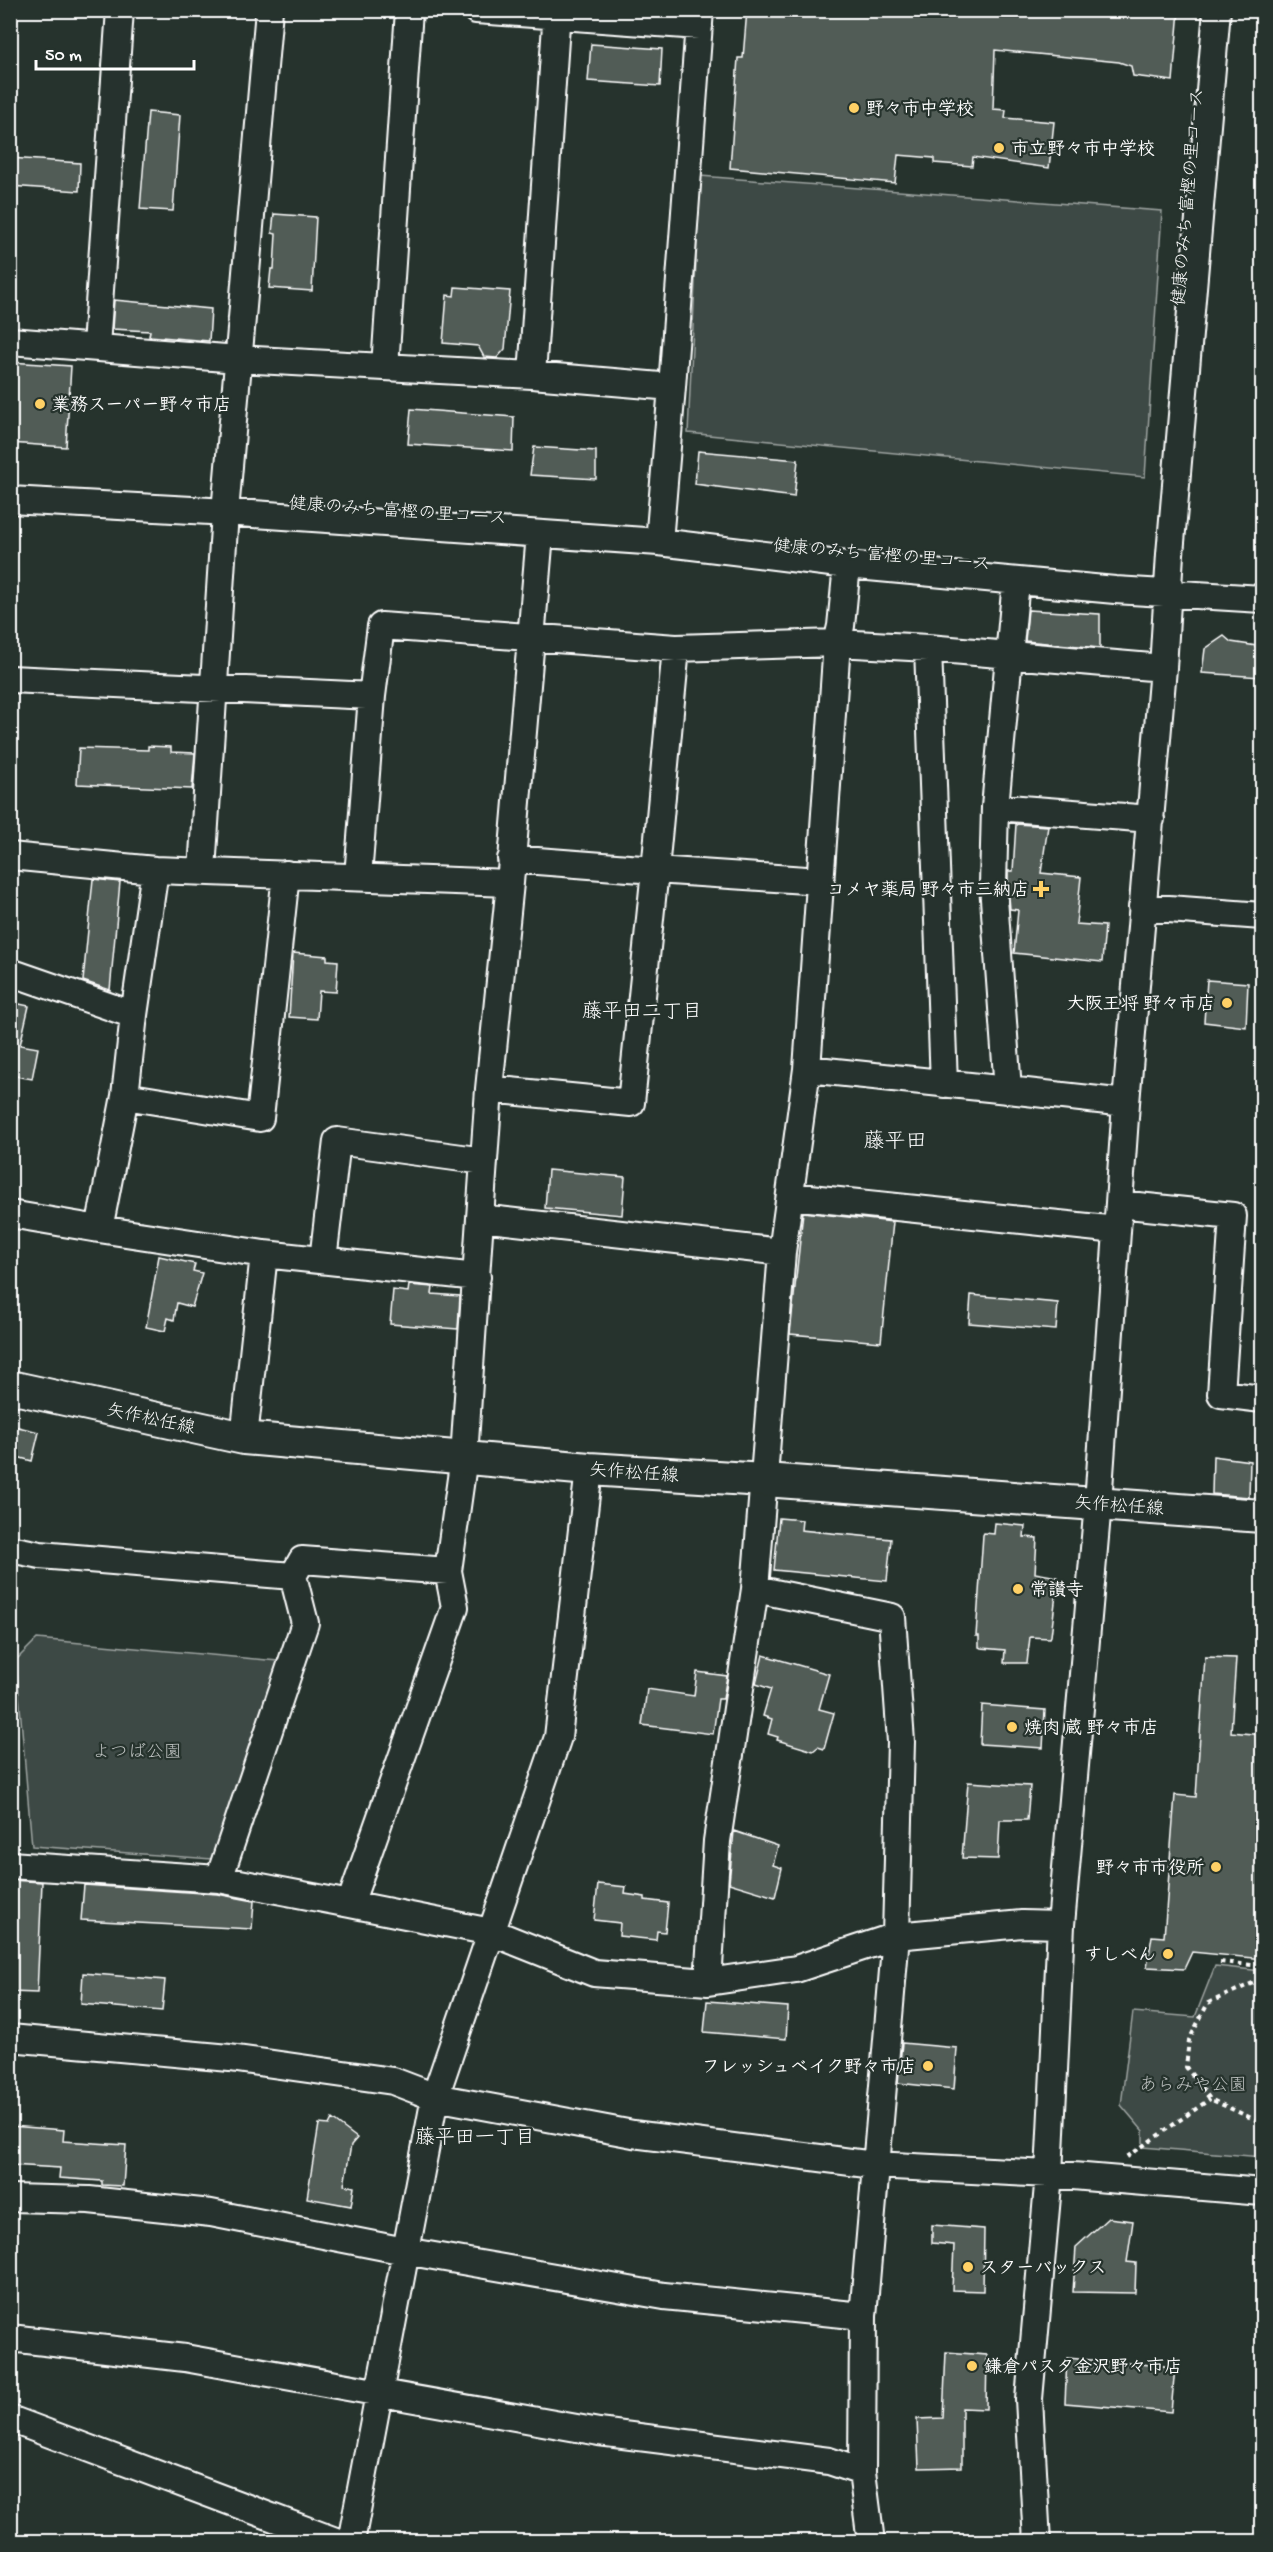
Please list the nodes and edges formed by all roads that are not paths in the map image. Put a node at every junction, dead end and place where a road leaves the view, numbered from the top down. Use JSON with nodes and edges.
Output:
{"nodes":[{"id":1,"x":120,"y":10,"type":"edge"},
{"id":2,"x":269,"y":10,"type":"edge"},
{"id":3,"x":409,"y":10,"type":"edge"},
{"id":4,"x":476,"y":10,"type":"edge"},
{"id":5,"x":1217,"y":10,"type":"edge"},
{"id":6,"x":557,"y":13,"type":"edge"},
{"id":7,"x":700,"y":18,"type":"edge"},
{"id":8,"x":10,"y":341,"type":"edge"},
{"id":9,"x":96,"y":346,"type":"junction"},
{"id":10,"x":238,"y":359,"type":"junction"},
{"id":11,"x":385,"y":367,"type":"junction"},
{"id":12,"x":532,"y":375,"type":"junction"},
{"id":13,"x":672,"y":387,"type":"junction"},
{"id":14,"x":10,"y":500,"type":"edge"},
{"id":15,"x":225,"y":512,"type":"junction"},
{"id":16,"x":540,"y":534,"type":"junction"},
{"id":17,"x":659,"y":542,"type":"junction"},
{"id":18,"x":847,"y":565,"type":"junction"},
{"id":19,"x":1016,"y":580,"type":"junction"},
{"id":20,"x":1167,"y":593,"type":"junction"},
{"id":21,"x":1263,"y":599,"type":"edge"},
{"id":22,"x":531,"y":636,"type":"junction"},
{"id":23,"x":837,"y":643,"type":"junction"},
{"id":24,"x":676,"y":648,"type":"junction"},
{"id":25,"x":928,"y":648,"type":"junction"},
{"id":26,"x":1008,"y":654,"type":"junction"},
{"id":27,"x":1163,"y":668,"type":"junction"},
{"id":28,"x":10,"y":679,"type":"edge"},
{"id":29,"x":214,"y":688,"type":"junction"},
{"id":30,"x":372,"y":696,"type":"junction"},
{"id":31,"x":995,"y":807,"type":"junction"},
{"id":32,"x":1151,"y":819,"type":"junction"},
{"id":33,"x":10,"y":856,"type":"edge"},
{"id":34,"x":155,"y":870,"type":"junction"},
{"id":35,"x":655,"y":870,"type":"junction"},
{"id":36,"x":202,"y":871,"type":"junction"},
{"id":37,"x":511,"y":871,"type":"junction"},
{"id":38,"x":286,"y":874,"type":"junction"},
{"id":39,"x":358,"y":877,"type":"junction"},
{"id":40,"x":822,"y":881,"type":"junction"},
{"id":41,"x":1142,"y":907,"type":"junction"},
{"id":42,"x":1263,"y":916,"type":"edge"},
{"id":43,"x":10,"y":972,"type":"edge"},
{"id":44,"x":135,"y":1014,"type":"junction"},
{"id":45,"x":807,"y":1069,"type":"junction"},
{"id":46,"x":944,"y":1084,"type":"junction"},
{"id":47,"x":489,"y":1089,"type":"junction"},
{"id":48,"x":1008,"y":1090,"type":"junction"},
{"id":49,"x":125,"y":1096,"type":"junction"},
{"id":50,"x":1126,"y":1103,"type":"junction"},
{"id":51,"x":484,"y":1161,"type":"junction"},
{"id":52,"x":791,"y":1196,"type":"junction"},
{"id":53,"x":1119,"y":1204,"type":"junction"},
{"id":54,"x":10,"y":1214,"type":"edge"},
{"id":55,"x":480,"y":1218,"type":"junction"},
{"id":56,"x":99,"y":1229,"type":"junction"},
{"id":57,"x":1117,"y":1230,"type":"junction"},
{"id":58,"x":782,"y":1252,"type":"junction"},
{"id":59,"x":264,"y":1254,"type":"junction"},
{"id":60,"x":323,"y":1260,"type":"junction"},
{"id":61,"x":477,"y":1277,"type":"junction"},
{"id":62,"x":10,"y":1387,"type":"edge"},
{"id":63,"x":1263,"y":1399,"type":"edge"},
{"id":64,"x":244,"y":1438,"type":"junction"},
{"id":65,"x":464,"y":1456,"type":"junction"},
{"id":66,"x":589,"y":1469,"type":"junction"},
{"id":67,"x":764,"y":1480,"type":"junction"},
{"id":68,"x":1098,"y":1503,"type":"junction"},
{"id":69,"x":1263,"y":1516,"type":"edge"},
{"id":70,"x":10,"y":1549,"type":"edge"},
{"id":71,"x":448,"y":1571,"type":"junction"},
{"id":72,"x":293,"y":1576,"type":"junction"},
{"id":73,"x":756,"y":1589,"type":"junction"},
{"id":74,"x":10,"y":1865,"type":"edge"},
{"id":75,"x":219,"y":1879,"type":"junction"},
{"id":76,"x":350,"y":1904,"type":"junction"},
{"id":77,"x":1061,"y":1925,"type":"junction"},
{"id":78,"x":491,"y":1932,"type":"junction"},
{"id":79,"x":896,"y":1936,"type":"junction"},
{"id":80,"x":708,"y":1982,"type":"junction"},
{"id":81,"x":10,"y":2038,"type":"edge"},
{"id":82,"x":435,"y":2097,"type":"junction"},
{"id":83,"x":874,"y":2165,"type":"junction"},
{"id":84,"x":1048,"y":2174,"type":"junction"},
{"id":85,"x":1263,"y":2192,"type":"edge"},
{"id":86,"x":10,"y":2198,"type":"edge"},
{"id":87,"x":405,"y":2251,"type":"junction"},
{"id":88,"x":863,"y":2316,"type":"junction"},
{"id":89,"x":10,"y":2338,"type":"edge"},
{"id":90,"x":378,"y":2392,"type":"junction"},
{"id":91,"x":10,"y":2419,"type":"edge"},
{"id":92,"x":862,"y":2472,"type":"junction"},
{"id":93,"x":338,"y":2541,"type":"edge"},
{"id":94,"x":351,"y":2541,"type":"edge"},
{"id":95,"x":871,"y":2541,"type":"edge"},
{"id":96,"x":1037,"y":2541,"type":"edge"}],
"edges":[{"from":1,"to":9,"type":"street"},
{"from":2,"to":10,"type":"street"},
{"from":3,"to":11,"type":"street"},
{"from":4,"to":6,"type":"street"},
{"from":5,"to":20,"type":"street"},
{"from":6,"to":7,"type":"street"},
{"from":6,"to":12,"type":"street"},
{"from":7,"to":13,"type":"street"},
{"from":8,"to":9,"type":"street"},
{"from":9,"to":10,"type":"street"},
{"from":10,"to":11,"type":"street"},
{"from":10,"to":15,"type":"street"},
{"from":11,"to":12,"type":"street"},
{"from":12,"to":13,"type":"street"},
{"from":13,"to":17,"type":"street"},
{"from":14,"to":15,"type":"street"},
{"from":15,"to":16,"type":"street"},
{"from":15,"to":29,"type":"street"},
{"from":16,"to":17,"type":"street"},
{"from":16,"to":22,"type":"street"},
{"from":17,"to":18,"type":"street"},
{"from":18,"to":19,"type":"street"},
{"from":18,"to":23,"type":"street"},
{"from":19,"to":20,"type":"street"},
{"from":19,"to":26,"type":"street"},
{"from":20,"to":21,"type":"street"},
{"from":20,"to":27,"type":"street"},
{"from":22,"to":24,"type":"street"},
{"from":22,"to":30,"type":"street"},
{"from":22,"to":37,"type":"street"},
{"from":23,"to":24,"type":"street"},
{"from":23,"to":25,"type":"street"},
{"from":23,"to":40,"type":"street"},
{"from":24,"to":35,"type":"street"},
{"from":25,"to":26,"type":"street"},
{"from":25,"to":46,"type":"street"},
{"from":26,"to":27,"type":"street"},
{"from":26,"to":31,"type":"street"},
{"from":27,"to":32,"type":"street"},
{"from":28,"to":29,"type":"street"},
{"from":29,"to":30,"type":"street"},
{"from":29,"to":36,"type":"street"},
{"from":30,"to":39,"type":"street"},
{"from":31,"to":32,"type":"street"},
{"from":31,"to":48,"type":"street"},
{"from":32,"to":41,"type":"street"},
{"from":33,"to":34,"type":"street"},
{"from":34,"to":36,"type":"street"},
{"from":34,"to":44,"type":"street"},
{"from":35,"to":37,"type":"street"},
{"from":35,"to":40,"type":"street"},
{"from":35,"to":47,"type":"street"},
{"from":36,"to":38,"type":"street"},
{"from":37,"to":39,"type":"street"},
{"from":37,"to":47,"type":"street"},
{"from":38,"to":39,"type":"street"},
{"from":38,"to":49,"type":"street"},
{"from":40,"to":45,"type":"street"},
{"from":41,"to":42,"type":"street"},
{"from":41,"to":50,"type":"street"},
{"from":43,"to":44,"type":"street"},
{"from":44,"to":49,"type":"street"},
{"from":45,"to":46,"type":"street"},
{"from":45,"to":52,"type":"street"},
{"from":46,"to":48,"type":"street"},
{"from":47,"to":51,"type":"street"},
{"from":48,"to":50,"type":"street"},
{"from":49,"to":56,"type":"street"},
{"from":50,"to":53,"type":"street"},
{"from":51,"to":55,"type":"street"},
{"from":51,"to":60,"type":"street"},
{"from":52,"to":57,"type":"street"},
{"from":52,"to":58,"type":"street"},
{"from":53,"to":57,"type":"street"},
{"from":53,"to":63,"type":"street"},
{"from":54,"to":56,"type":"street"},
{"from":55,"to":58,"type":"street"},
{"from":55,"to":61,"type":"street"},
{"from":56,"to":59,"type":"street"},
{"from":57,"to":68,"type":"street"},
{"from":58,"to":67,"type":"street"},
{"from":59,"to":60,"type":"street"},
{"from":59,"to":64,"type":"street"},
{"from":60,"to":61,"type":"street"},
{"from":61,"to":65,"type":"street"},
{"from":62,"to":64,"type":"main road","name":"矢作松任線"},
{"from":64,"to":65,"type":"main road","name":"矢作松任線"},
{"from":65,"to":66,"type":"main road","name":"矢作松任線"},
{"from":65,"to":71,"type":"street"},
{"from":66,"to":67,"type":"main road","name":"矢作松任線"},
{"from":66,"to":78,"type":"street"},
{"from":67,"to":68,"type":"main road","name":"矢作松任線"},
{"from":67,"to":73,"type":"street"},
{"from":68,"to":69,"type":"main road","name":"矢作松任線"},
{"from":68,"to":77,"type":"street"},
{"from":70,"to":72,"type":"street"},
{"from":71,"to":72,"type":"street"},
{"from":71,"to":76,"type":"street"},
{"from":72,"to":75,"type":"street"},
{"from":73,"to":79,"type":"street"},
{"from":73,"to":80,"type":"street"},
{"from":74,"to":75,"type":"street"},
{"from":75,"to":76,"type":"street"},
{"from":76,"to":78,"type":"street"},
{"from":77,"to":79,"type":"street"},
{"from":77,"to":84,"type":"street"},
{"from":78,"to":80,"type":"street"},
{"from":78,"to":82,"type":"street"},
{"from":79,"to":80,"type":"street"},
{"from":79,"to":83,"type":"street"},
{"from":81,"to":82,"type":"street"},
{"from":82,"to":83,"type":"street"},
{"from":82,"to":87,"type":"street"},
{"from":83,"to":84,"type":"street"},
{"from":83,"to":88,"type":"street"},
{"from":84,"to":85,"type":"street"},
{"from":84,"to":96,"type":"street"},
{"from":86,"to":87,"type":"street"},
{"from":87,"to":88,"type":"street"},
{"from":87,"to":90,"type":"street"},
{"from":88,"to":92,"type":"street"},
{"from":89,"to":90,"type":"street"},
{"from":90,"to":92,"type":"street"},
{"from":90,"to":94,"type":"street"},
{"from":91,"to":93,"type":"street"},
{"from":92,"to":95,"type":"street"}]}
